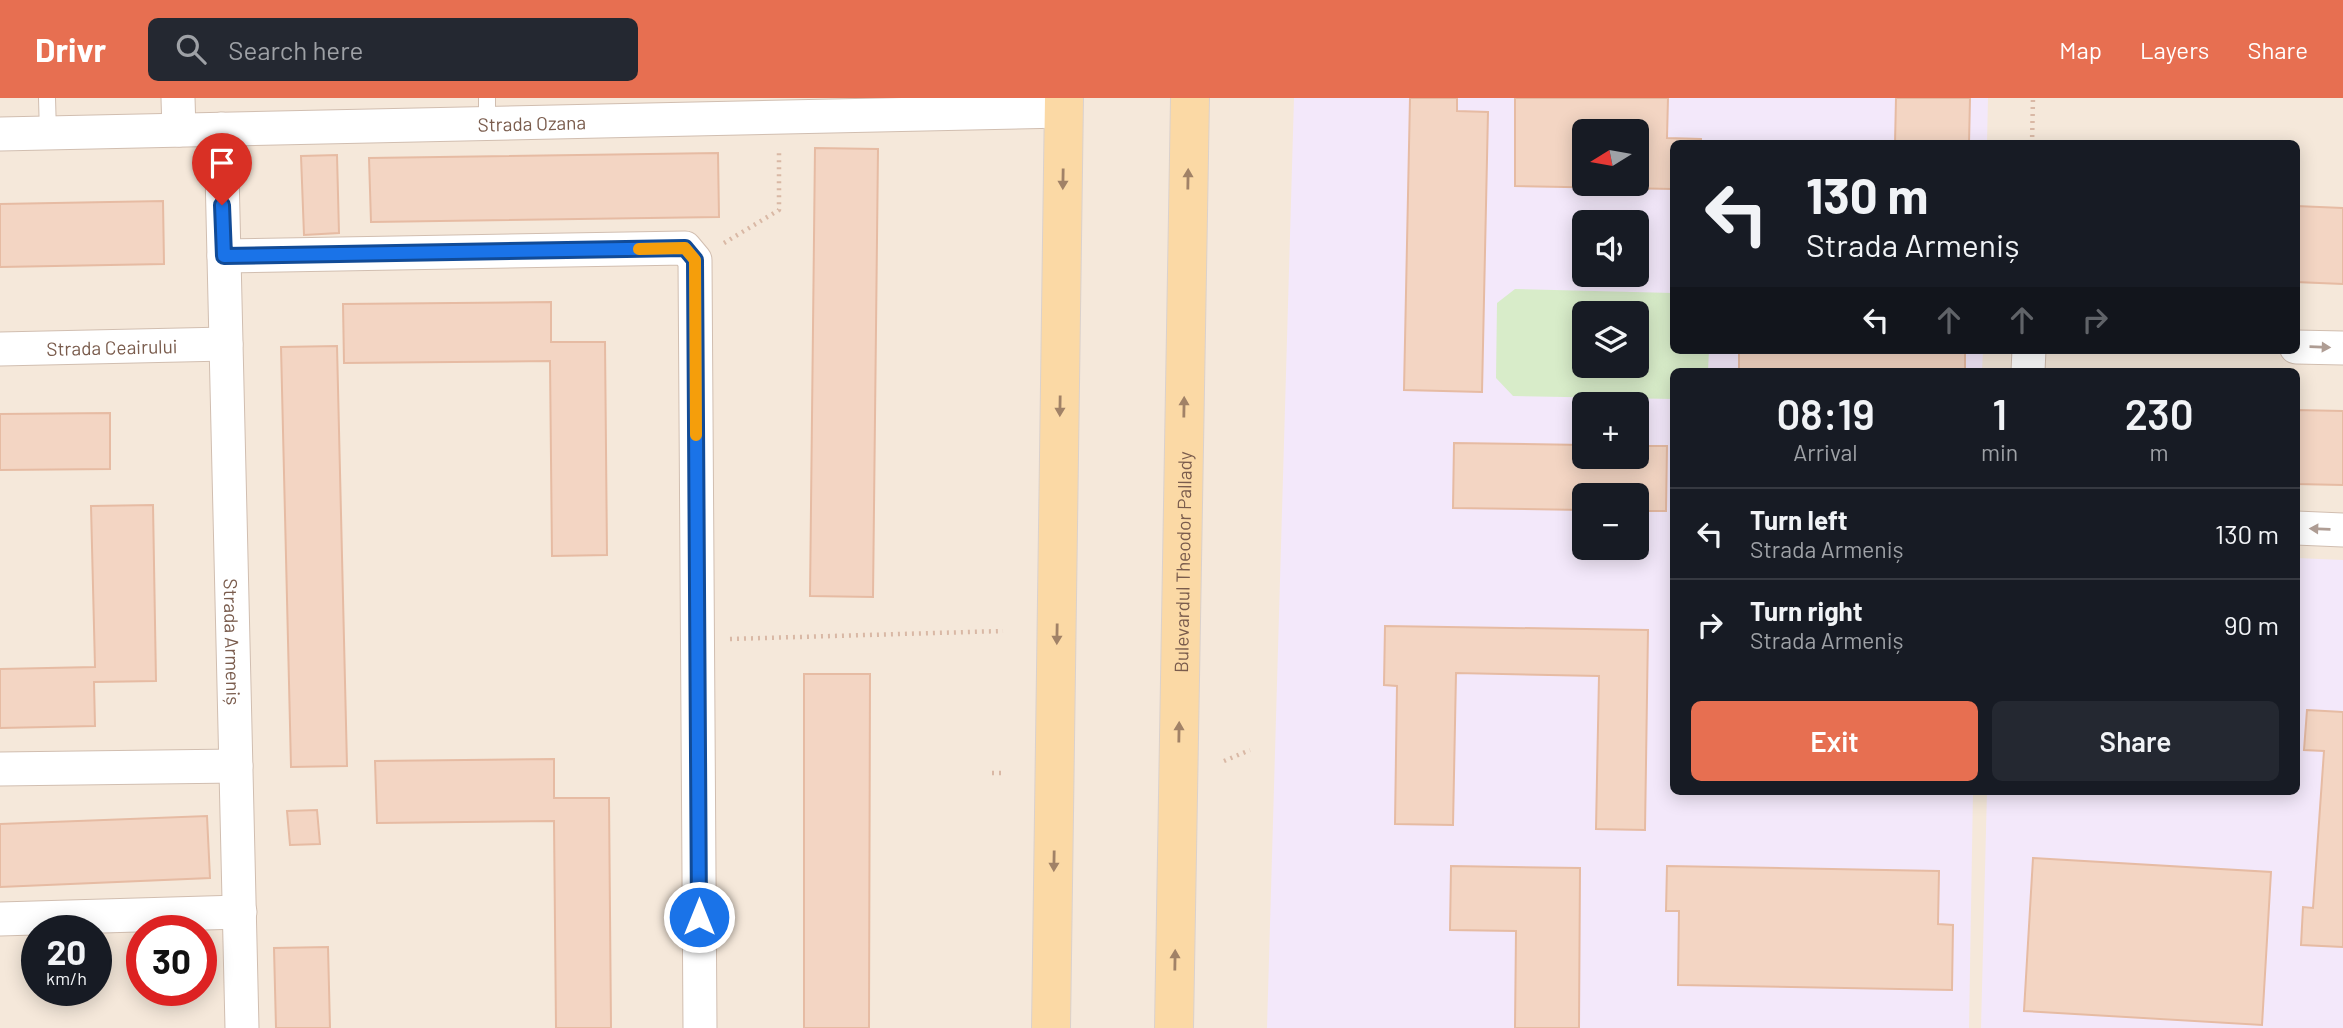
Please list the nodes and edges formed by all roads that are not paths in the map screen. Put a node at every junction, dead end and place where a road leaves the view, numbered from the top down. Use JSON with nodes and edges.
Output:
{"nodes":[{"id":1,"x":47,"y":98,"type":"edge"},
{"id":2,"x":1189,"y":98,"type":"edge"},
{"id":3,"x":1064,"y":104,"type":"edge"},
{"id":4,"x":487,"y":111,"type":"edge"},
{"id":5,"x":179,"y":114,"type":"edge"},
{"id":6,"x":221,"y":129,"type":"junction"},
{"id":7,"x":48,"y":133,"type":"junction"},
{"id":8,"x":0,"y":134,"type":"edge"},
{"id":9,"x":224,"y":256,"type":"junction"},
{"id":10,"x":226,"y":344,"type":"junction"},
{"id":11,"x":2300,"y":347,"type":"edge"},
{"id":12,"x":2343,"y":348,"type":"edge"},
{"id":13,"x":0,"y":349,"type":"edge"},
{"id":14,"x":2300,"y":528,"type":"edge"},
{"id":15,"x":2343,"y":530,"type":"edge"},
{"id":16,"x":236,"y":766,"type":"junction"},
{"id":17,"x":0,"y":769,"type":"edge"},
{"id":18,"x":240,"y":912,"type":"junction"},
{"id":19,"x":0,"y":919,"type":"edge"},
{"id":20,"x":242,"y":1028,"type":"edge"},
{"id":21,"x":700,"y":1028,"type":"edge"},
{"id":22,"x":1051,"y":1028,"type":"edge"},
{"id":23,"x":1174,"y":1028,"type":"edge"}],
"edges":[{"from":1,"to":7,"type":"lane"},
{"from":23,"to":2,"type":"main road","name":"Bulevardul Theodor Pallady","one_way":true},
{"from":3,"to":4,"type":"street","name":"Strada Ozana"},
{"from":3,"to":22,"type":"main road","one_way":true},
{"from":4,"to":6,"type":"street","name":"Strada Ozana"},
{"from":5,"to":6,"type":"street","name":"Strada Ozana"},
{"from":5,"to":7,"type":"street","name":"Strada Ozana"},
{"from":6,"to":9,"type":"street","name":"Strada Armeniș"},
{"from":7,"to":8,"type":"street","name":"Strada Ozana"},
{"from":9,"to":10,"type":"street","name":"Strada Armeniș"},
{"from":9,"to":21,"type":"street"},
{"from":10,"to":13,"type":"street","name":"Strada Ceairului"},
{"from":10,"to":16,"type":"street","name":"Strada Armeniș"},
{"from":11,"to":12,"type":"street","one_way":true},
{"from":15,"to":14,"type":"street","one_way":true},
{"from":16,"to":17,"type":"street"},
{"from":16,"to":18,"type":"street","name":"Strada Armeniș"},
{"from":18,"to":19,"type":"street"},
{"from":18,"to":20,"type":"street","name":"Strada Armeniș"}]}
